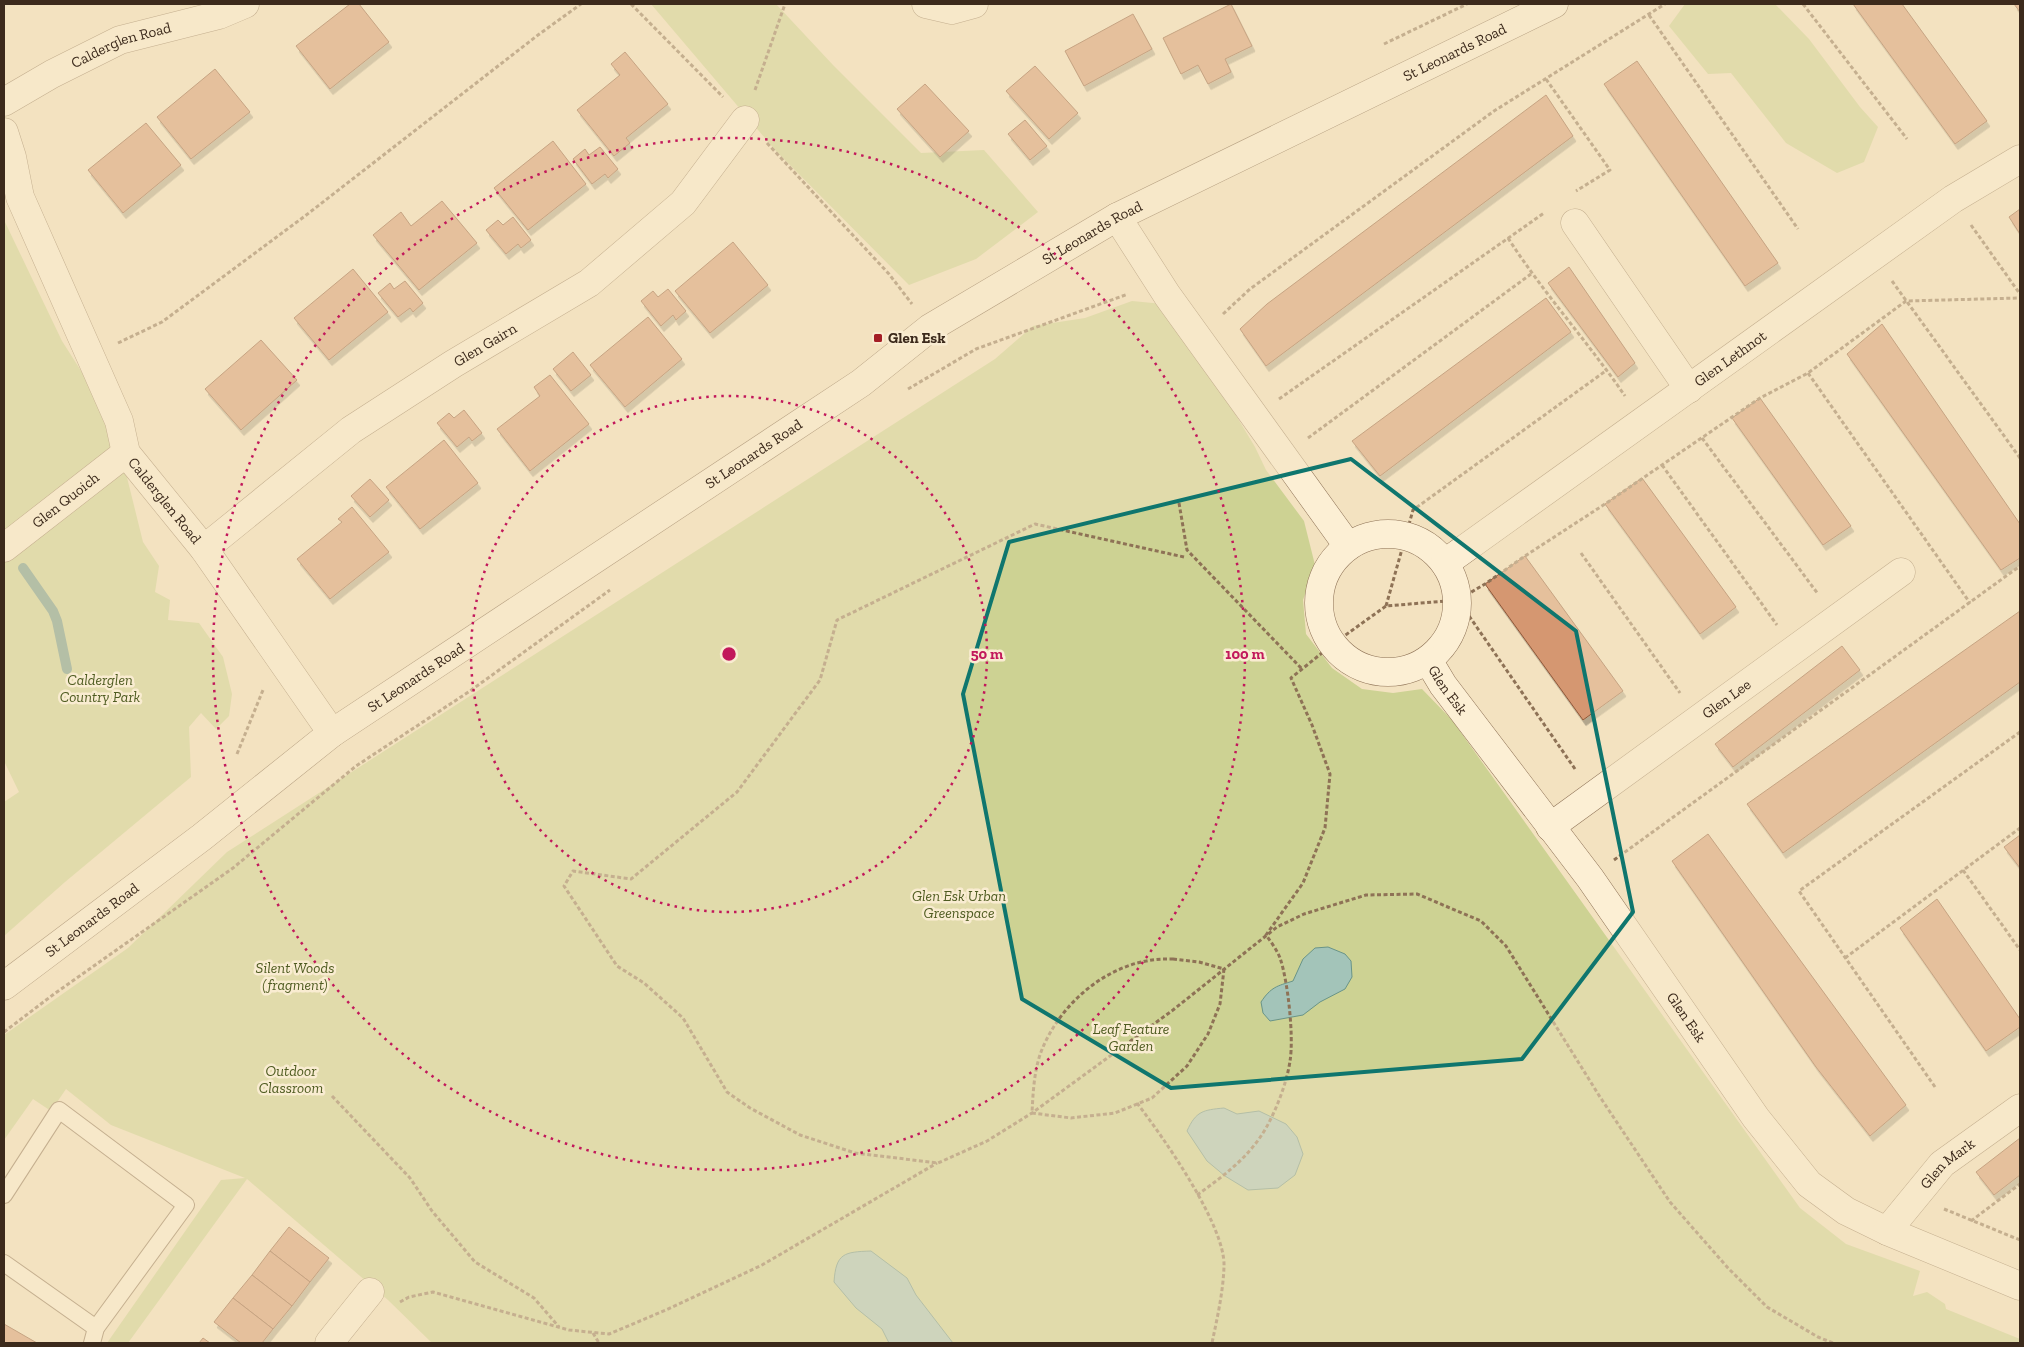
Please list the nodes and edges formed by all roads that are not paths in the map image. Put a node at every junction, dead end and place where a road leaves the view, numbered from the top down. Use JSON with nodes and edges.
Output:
{"nodes":[{"id":1,"x":245,"y":4,"type":"edge"},
{"id":2,"x":926,"y":4,"type":"edge"},
{"id":3,"x":974,"y":4,"type":"edge"},
{"id":4,"x":1554,"y":4,"type":"edge"},
{"id":5,"x":4,"y":102,"type":"edge"},
{"id":6,"x":745,"y":120,"type":"road end"},
{"id":7,"x":4,"y":132,"type":"edge"},
{"id":8,"x":2020,"y":159,"type":"edge"},
{"id":9,"x":1117,"y":217,"type":"junction"},
{"id":10,"x":1574,"y":222,"type":"dead end"},
{"id":11,"x":1689,"y":390,"type":"junction"},
{"id":12,"x":126,"y":453,"type":"junction"},
{"id":13,"x":1348,"y":546,"type":"junction"},
{"id":14,"x":4,"y":548,"type":"edge"},
{"id":15,"x":204,"y":549,"type":"junction"},
{"id":16,"x":1445,"y":563,"type":"junction"},
{"id":17,"x":1901,"y":572,"type":"dead end"},
{"id":18,"x":1428,"y":660,"type":"junction"},
{"id":19,"x":332,"y":733,"type":"junction"},
{"id":20,"x":1550,"y":827,"type":"junction"},
{"id":21,"x":4,"y":986,"type":"edge"},
{"id":22,"x":2020,"y":1108,"type":"edge"},
{"id":23,"x":4,"y":1195,"type":"edge"},
{"id":24,"x":1887,"y":1231,"type":"junction"},
{"id":25,"x":4,"y":1263,"type":"edge"},
{"id":26,"x":2020,"y":1286,"type":"edge"},
{"id":27,"x":370,"y":1292,"type":"dead end"},
{"id":28,"x":94,"y":1336,"type":"edge"},
{"id":29,"x":329,"y":1343,"type":"edge"}],
"edges":[{"from":1,"to":5,"type":"street","name":"Calderglen Road"},
{"from":2,"to":3,"type":"street"},
{"from":4,"to":9,"type":"street","name":"St Leonards Road"},
{"from":6,"to":15,"type":"street","name":"Glen Gairn"},
{"from":7,"to":12,"type":"street","name":"Calderglen Road"},
{"from":8,"to":11,"type":"street","name":"Glen Lethnot"},
{"from":9,"to":13,"type":"street"},
{"from":9,"to":19,"type":"street","name":"St Leonards Road"},
{"from":10,"to":11,"type":"street"},
{"from":11,"to":16,"type":"street","name":"Glen Lethnot"},
{"from":12,"to":14,"type":"street","name":"Glen Quoich"},
{"from":12,"to":15,"type":"street","name":"Calderglen Road"},
{"from":13,"to":16,"type":"street","name":"Glen Esk"},
{"from":13,"to":18,"type":"street","name":"Glen Esk"},
{"from":15,"to":19,"type":"street","name":"Calderglen Road"},
{"from":16,"to":18,"type":"street","name":"Glen Esk"},
{"from":17,"to":20,"type":"street","name":"Glen Lee"},
{"from":18,"to":20,"type":"street","name":"Glen Esk"},
{"from":19,"to":21,"type":"street","name":"St Leonards Road"},
{"from":20,"to":24,"type":"street","name":"Glen Esk"},
{"from":22,"to":24,"type":"street","name":"Glen Mark"},
{"from":23,"to":28,"type":"lane"},
{"from":24,"to":26,"type":"street","name":"Glen Esk"},
{"from":25,"to":28,"type":"lane"},
{"from":27,"to":29,"type":"street"}]}
